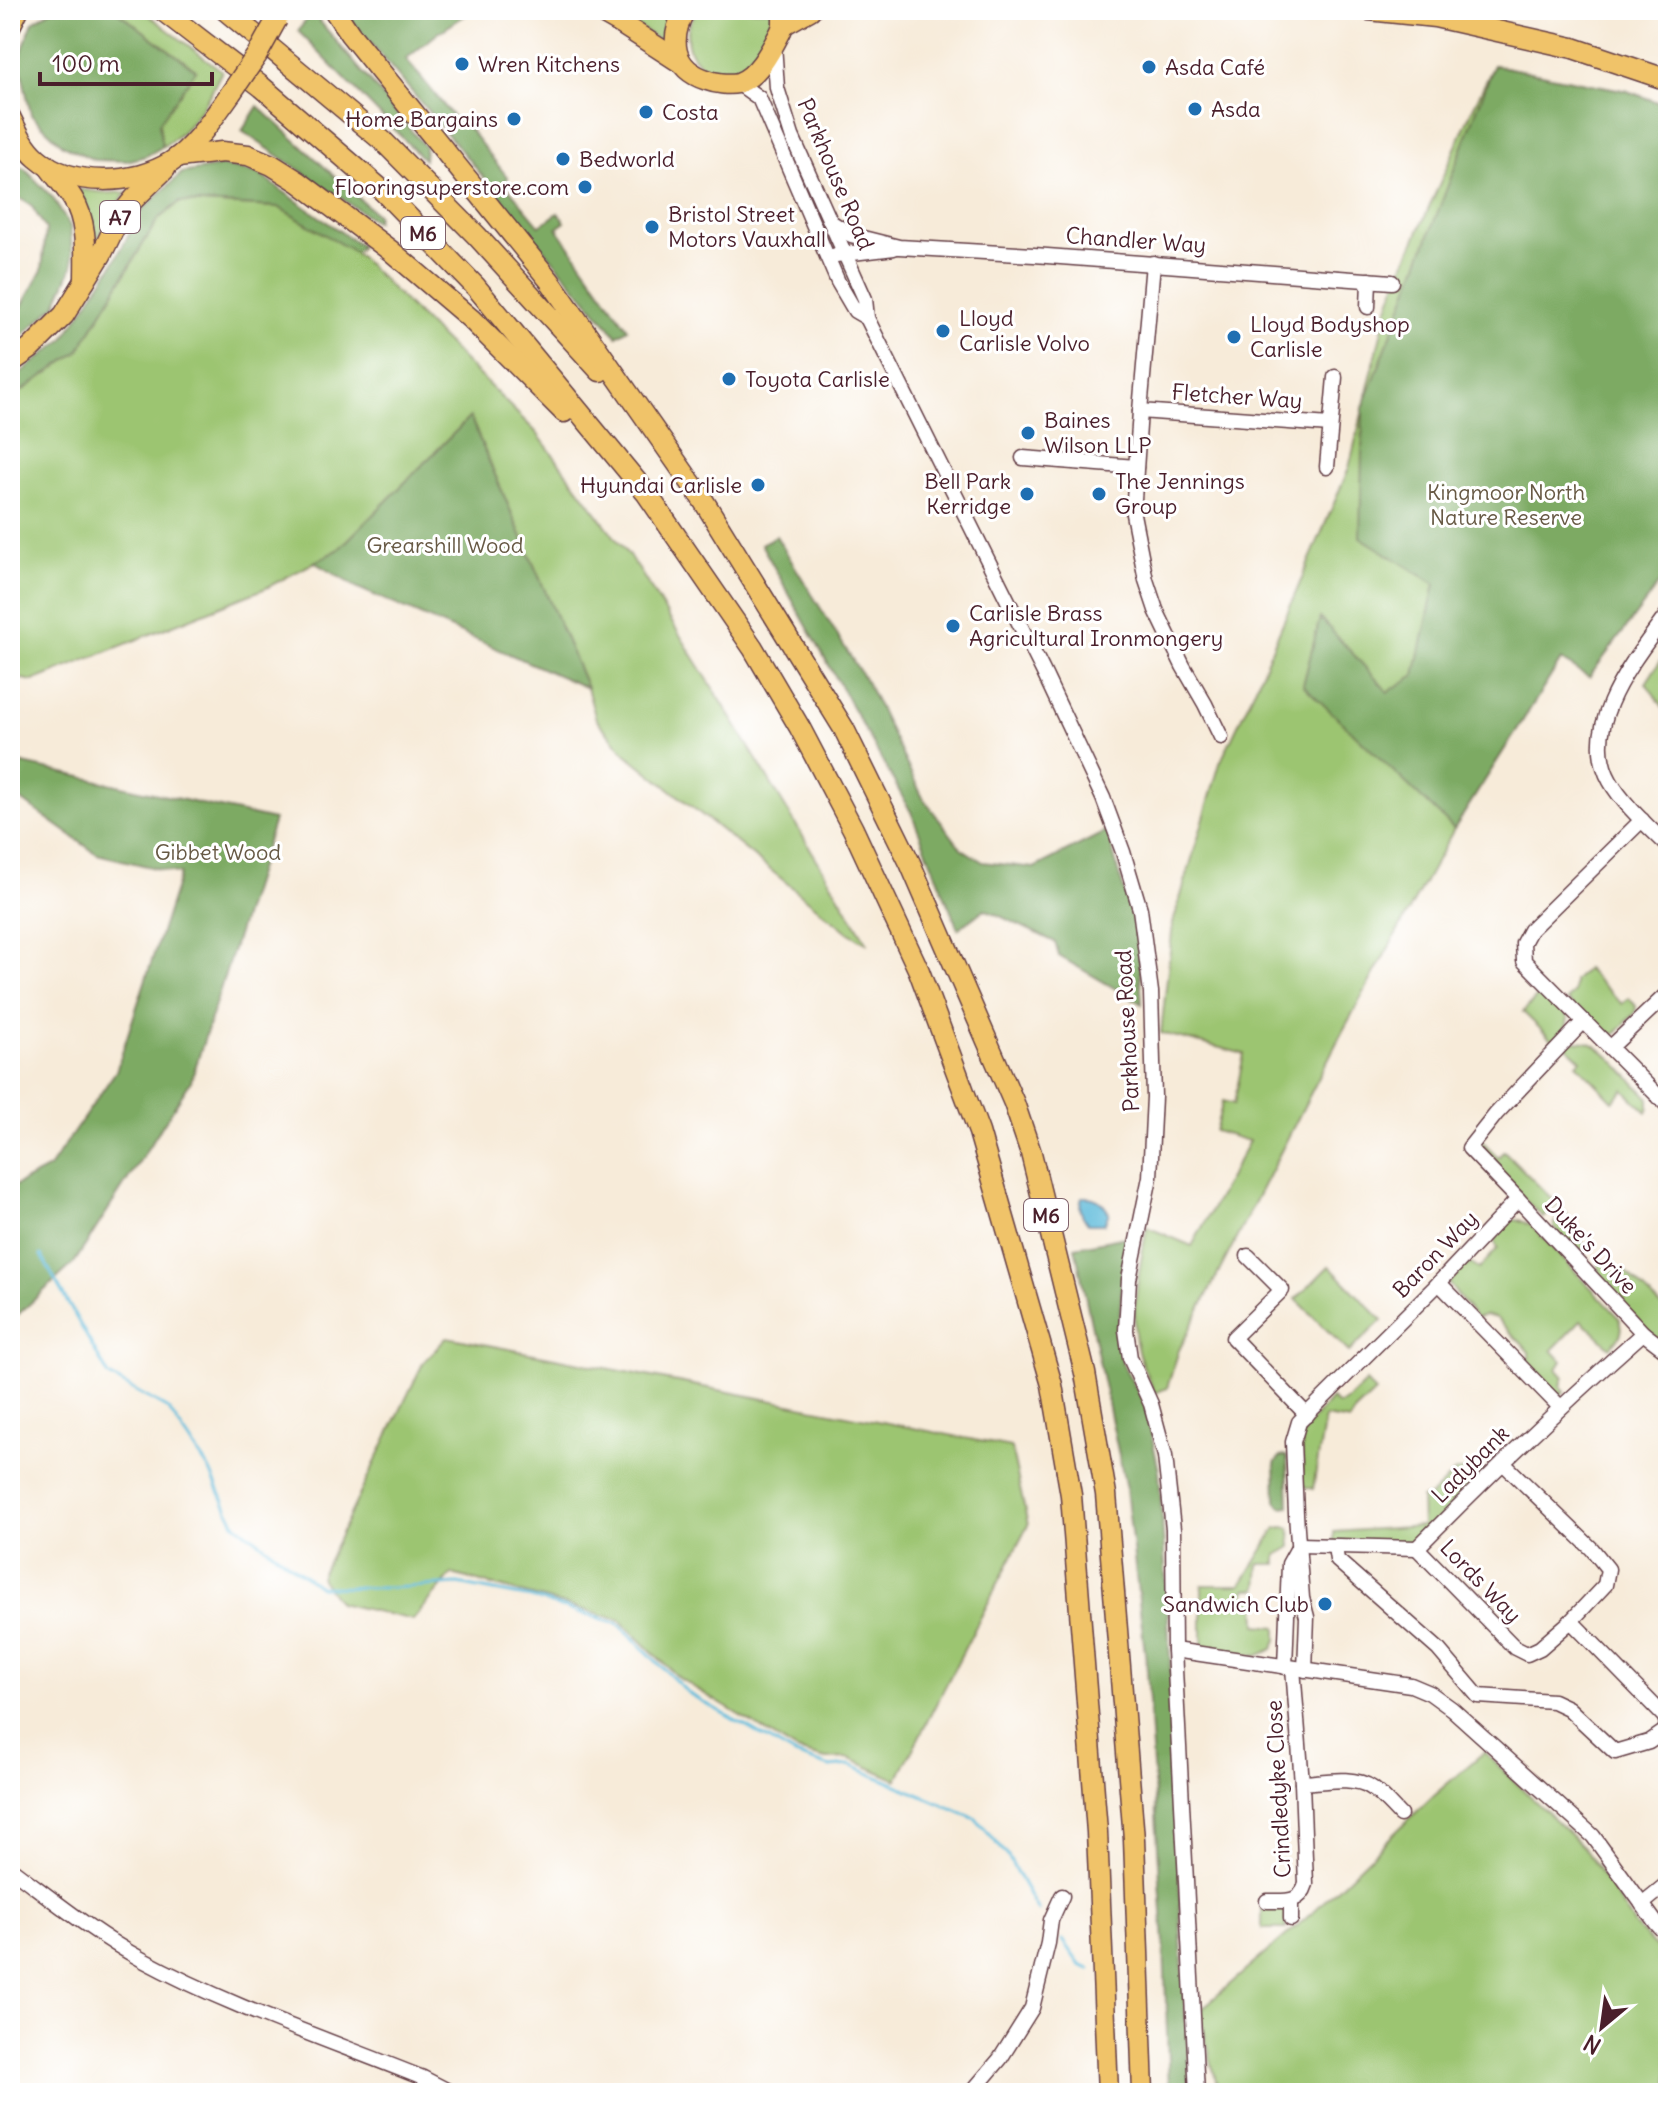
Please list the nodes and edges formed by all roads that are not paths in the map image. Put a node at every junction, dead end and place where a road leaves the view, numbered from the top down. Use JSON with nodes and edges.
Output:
{"nodes":[{"id":1,"x":18,"y":10,"type":"edge"},
{"id":2,"x":162,"y":10,"type":"edge"},
{"id":3,"x":225,"y":10,"type":"edge"},
{"id":4,"x":597,"y":10,"type":"edge"},
{"id":5,"x":685,"y":10,"type":"edge"},
{"id":6,"x":810,"y":10,"type":"edge"},
{"id":7,"x":1369,"y":10,"type":"edge"},
{"id":8,"x":336,"y":11,"type":"edge"},
{"id":9,"x":279,"y":15,"type":"edge"},
{"id":10,"x":10,"y":26,"type":"edge"},
{"id":11,"x":780,"y":26,"type":"edge"},
{"id":12,"x":680,"y":62,"type":"junction"},
{"id":13,"x":1668,"y":80,"type":"edge"},
{"id":14,"x":738,"y":83,"type":"junction"},
{"id":15,"x":10,"y":117,"type":"edge"},
{"id":16,"x":10,"y":147,"type":"edge"},
{"id":17,"x":174,"y":160,"type":"junction"},
{"id":18,"x":42,"y":162,"type":"junction"},
{"id":19,"x":830,"y":221,"type":"joint"},
{"id":20,"x":845,"y":243,"type":"junction"},
{"id":21,"x":899,"y":247,"type":"junction"},
{"id":22,"x":880,"y":251,"type":"junction"},
{"id":23,"x":827,"y":257,"type":"junction"},
{"id":24,"x":1153,"y":263,"type":"junction"},
{"id":25,"x":1369,"y":280,"type":"junction"},
{"id":26,"x":85,"y":281,"type":"junction"},
{"id":27,"x":1392,"y":282,"type":"dead end"},
{"id":28,"x":859,"y":286,"type":"junction"},
{"id":29,"x":1368,"y":307,"type":"dead end"},
{"id":30,"x":867,"y":318,"type":"junction"},
{"id":31,"x":10,"y":363,"type":"edge"},
{"id":32,"x":1335,"y":377,"type":"dead end"},
{"id":33,"x":1140,"y":411,"type":"junction"},
{"id":34,"x":1330,"y":425,"type":"junction"},
{"id":35,"x":651,"y":427,"type":"junction"},
{"id":36,"x":1023,"y":458,"type":"dead end"},
{"id":37,"x":1136,"y":467,"type":"junction"},
{"id":38,"x":1327,"y":467,"type":"dead end"},
{"id":39,"x":647,"y":494,"type":"junction"},
{"id":40,"x":1668,"y":613,"type":"edge"},
{"id":41,"x":1221,"y":737,"type":"dead end"},
{"id":42,"x":1642,"y":820,"type":"junction"},
{"id":43,"x":1668,"y":846,"type":"edge"},
{"id":44,"x":1668,"y":993,"type":"edge"},
{"id":45,"x":1584,"y":1021,"type":"junction"},
{"id":46,"x":1611,"y":1047,"type":"junction"},
{"id":47,"x":1668,"y":1106,"type":"edge"},
{"id":48,"x":1518,"y":1199,"type":"junction"},
{"id":49,"x":1248,"y":1256,"type":"dead end"},
{"id":50,"x":1439,"y":1283,"type":"junction"},
{"id":51,"x":1643,"y":1333,"type":"junction"},
{"id":52,"x":1668,"y":1352,"type":"edge"},
{"id":53,"x":1560,"y":1407,"type":"junction"},
{"id":54,"x":1307,"y":1415,"type":"junction"},
{"id":55,"x":1503,"y":1463,"type":"junction"},
{"id":56,"x":1300,"y":1545,"type":"junction"},
{"id":57,"x":1335,"y":1547,"type":"junction"},
{"id":58,"x":1417,"y":1548,"type":"junction"},
{"id":59,"x":1571,"y":1621,"type":"junction"},
{"id":60,"x":1174,"y":1650,"type":"junction"},
{"id":61,"x":1294,"y":1668,"type":"junction"},
{"id":62,"x":1302,"y":1783,"type":"junction"},
{"id":63,"x":1400,"y":1815,"type":"dead end"},
{"id":64,"x":10,"y":1868,"type":"edge"},
{"id":65,"x":1668,"y":1883,"type":"edge"},
{"id":66,"x":1062,"y":1896,"type":"dead end"},
{"id":67,"x":1267,"y":1901,"type":"dead end"},
{"id":68,"x":1291,"y":1902,"type":"junction"},
{"id":69,"x":1642,"y":1904,"type":"junction"},
{"id":70,"x":1291,"y":1919,"type":"dead end"},
{"id":71,"x":1668,"y":1936,"type":"edge"},
{"id":72,"x":452,"y":2093,"type":"edge"},
{"id":73,"x":971,"y":2093,"type":"edge"},
{"id":74,"x":1108,"y":2093,"type":"edge"},
{"id":75,"x":1143,"y":2093,"type":"edge"},
{"id":76,"x":1197,"y":2093,"type":"edge"}],
"edges":[{"from":1,"to":10,"type":"highway"},
{"from":2,"to":39,"type":"highway","number":"M6"},
{"from":3,"to":35,"type":"highway","number":"M6"},
{"from":4,"to":12,"type":"highway"},
{"from":5,"to":12,"type":"highway"},
{"from":6,"to":11,"type":"highway"},
{"from":7,"to":13,"type":"highway"},
{"from":8,"to":35,"type":"highway","number":"M6"},
{"from":9,"to":17,"type":"highway","bridge":true},
{"from":11,"to":14,"type":"highway"},
{"from":11,"to":19,"type":"street","name":"Parkhouse Road"},
{"from":12,"to":14,"type":"highway"},
{"from":14,"to":23,"type":"street","name":"Parkhouse Road"},
{"from":15,"to":18,"type":"highway"},
{"from":16,"to":18,"type":"highway"},
{"from":17,"to":18,"type":"highway"},
{"from":17,"to":26,"type":"highway","number":"A7"},
{"from":17,"to":39,"type":"highway","number":"M6"},
{"from":18,"to":26,"type":"highway","number":"A7"},
{"from":19,"to":20,"type":"street","name":"Chandler Way"},
{"from":20,"to":21,"type":"street","name":"Chandler Way"},
{"from":20,"to":22,"type":"street","name":"Chandler Way"},
{"from":20,"to":23,"type":"street","name":"Chandler Way"},
{"from":20,"to":28,"type":"street","name":"Parkhouse Road"},
{"from":21,"to":22,"type":"street","name":"Chandler Way"},
{"from":21,"to":24,"type":"street","name":"Chandler Way"},
{"from":22,"to":28,"type":"street"},
{"from":23,"to":30,"type":"street","name":"Parkhouse Road"},
{"from":24,"to":25,"type":"street","name":"Chandler Way"},
{"from":24,"to":33,"type":"street"},
{"from":25,"to":27,"type":"street","name":"Chandler Way"},
{"from":25,"to":29,"type":"street"},
{"from":26,"to":31,"type":"highway","number":"A7"},
{"from":28,"to":30,"type":"street","name":"Parkhouse Road"},
{"from":30,"to":60,"type":"street","name":"Parkhouse Road"},
{"from":32,"to":34,"type":"street","name":"Fletcher Way"},
{"from":33,"to":34,"type":"street","name":"Fletcher Way"},
{"from":33,"to":37,"type":"street"},
{"from":34,"to":38,"type":"street","name":"Fletcher Way"},
{"from":35,"to":75,"type":"highway","number":"M6"},
{"from":36,"to":37,"type":"street"},
{"from":37,"to":41,"type":"street"},
{"from":39,"to":74,"type":"highway","number":"M6"},
{"from":40,"to":42,"type":"street"},
{"from":42,"to":43,"type":"street"},
{"from":42,"to":45,"type":"street"},
{"from":44,"to":46,"type":"street"},
{"from":45,"to":46,"type":"street"},
{"from":45,"to":48,"type":"street"},
{"from":46,"to":47,"type":"street"},
{"from":48,"to":50,"type":"street","name":"Baron Way"},
{"from":48,"to":51,"type":"street","name":"Duke's Drive"},
{"from":49,"to":54,"type":"street"},
{"from":50,"to":53,"type":"street"},
{"from":50,"to":54,"type":"street","name":"Baron Way"},
{"from":51,"to":52,"type":"street","name":"Duke's Drive"},
{"from":51,"to":53,"type":"street","name":"Ladybank"},
{"from":53,"to":55,"type":"street","name":"Ladybank"},
{"from":54,"to":56,"type":"street","name":"Baron Way"},
{"from":55,"to":58,"type":"street","name":"Ladybank"},
{"from":55,"to":59,"type":"street","name":"Lords Way"},
{"from":56,"to":57,"type":"street"},
{"from":56,"to":61,"type":"street","name":"Crindledyke Close"},
{"from":57,"to":58,"type":"street"},
{"from":57,"to":59,"type":"street"},
{"from":58,"to":59,"type":"street","name":"Lords Way"},
{"from":60,"to":61,"type":"street"},
{"from":60,"to":76,"type":"street","name":"Parkhouse Road"},
{"from":61,"to":62,"type":"street","name":"Crindledyke Close"},
{"from":61,"to":69,"type":"street"},
{"from":62,"to":63,"type":"street"},
{"from":62,"to":68,"type":"street","name":"Crindledyke Close"},
{"from":64,"to":72,"type":"street"},
{"from":65,"to":69,"type":"street"},
{"from":66,"to":73,"type":"street"},
{"from":67,"to":68,"type":"street","name":"Crindledyke Close"},
{"from":68,"to":70,"type":"street","name":"Crindledyke Close"},
{"from":69,"to":71,"type":"street"}]}
